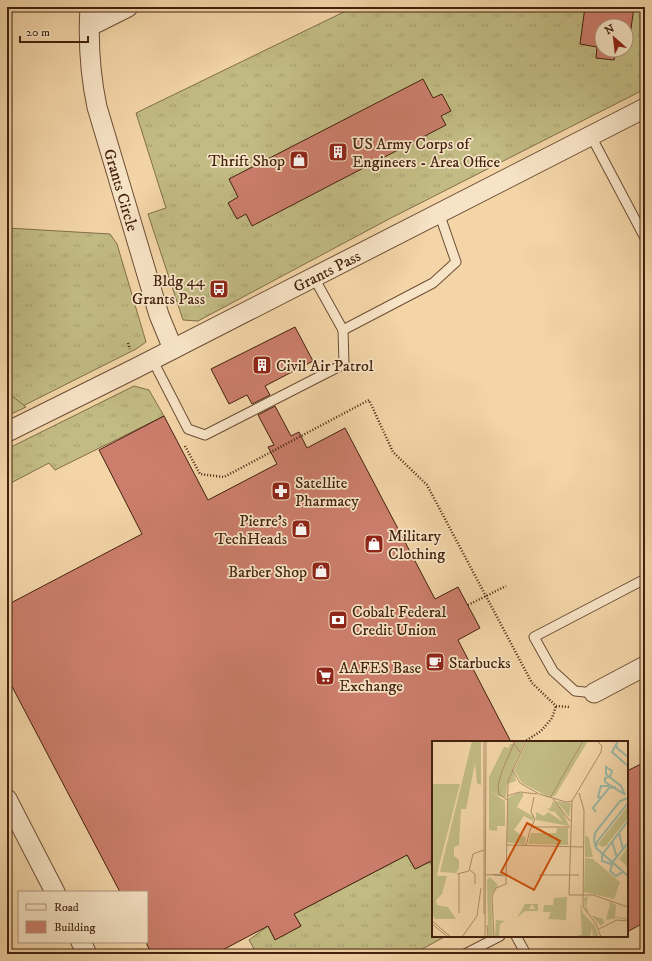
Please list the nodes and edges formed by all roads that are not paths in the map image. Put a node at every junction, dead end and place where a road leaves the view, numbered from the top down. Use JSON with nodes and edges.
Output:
{"nodes":[{"id":1,"x":90,"y":7,"type":"edge"},
{"id":2,"x":128,"y":7,"type":"edge"},
{"id":3,"x":90,"y":26,"type":"junction"},
{"id":4,"x":645,"y":108,"type":"edge"},
{"id":5,"x":591,"y":136,"type":"junction"},
{"id":6,"x":439,"y":214,"type":"junction"},
{"id":7,"x":645,"y":238,"type":"edge"},
{"id":8,"x":313,"y":276,"type":"junction"},
{"id":9,"x":343,"y":330,"type":"junction"},
{"id":10,"x":173,"y":349,"type":"junction"},
{"id":11,"x":152,"y":359,"type":"junction"},
{"id":12,"x":7,"y":432,"type":"edge"},
{"id":13,"x":645,"y":579,"type":"edge"},
{"id":14,"x":645,"y":666,"type":"edge"},
{"id":15,"x":594,"y":693,"type":"joint"},
{"id":16,"x":7,"y":799,"type":"edge"},
{"id":17,"x":54,"y":891,"type":"edge"},
{"id":18,"x":498,"y":937,"type":"edge"},
{"id":19,"x":517,"y":937,"type":"edge"},
{"id":20,"x":465,"y":954,"type":"edge"},
{"id":21,"x":526,"y":954,"type":"edge"}],
"edges":[{"from":1,"to":3,"type":"street","name":"Grants Circle"},
{"from":2,"to":3,"type":"street"},
{"from":3,"to":10,"type":"street","name":"Grants Circle"},
{"from":4,"to":5,"type":"street","name":"Grants Pass"},
{"from":5,"to":6,"type":"street","name":"Grants Pass"},
{"from":5,"to":7,"type":"lane"},
{"from":6,"to":8,"type":"street","name":"Grants Pass"},
{"from":6,"to":9,"type":"lane"},
{"from":8,"to":9,"type":"lane"},
{"from":8,"to":10,"type":"street","name":"Grants Pass"},
{"from":9,"to":11,"type":"lane"},
{"from":10,"to":11,"type":"street","name":"Grants Pass"},
{"from":11,"to":12,"type":"street","name":"Grants Pass"},
{"from":13,"to":15,"type":"lane"},
{"from":14,"to":15,"type":"street"},
{"from":16,"to":17,"type":"street"},
{"from":18,"to":20,"type":"lane"},
{"from":19,"to":21,"type":"lane"}]}
